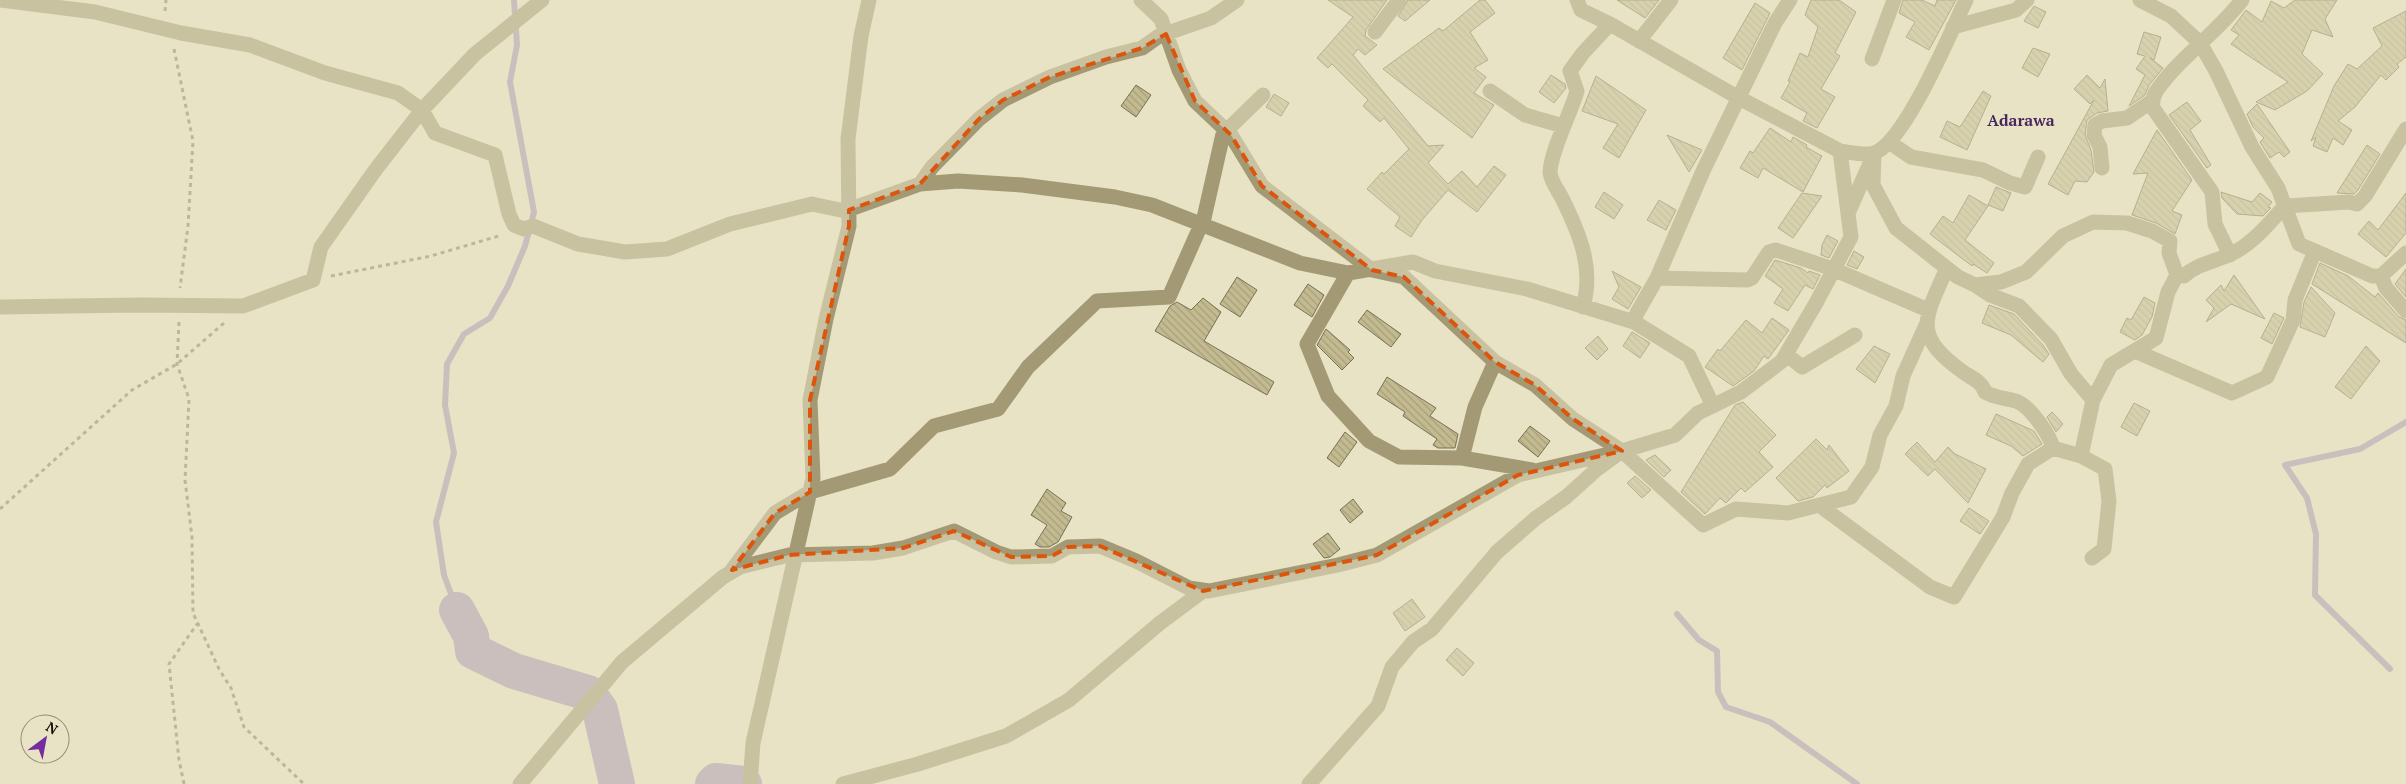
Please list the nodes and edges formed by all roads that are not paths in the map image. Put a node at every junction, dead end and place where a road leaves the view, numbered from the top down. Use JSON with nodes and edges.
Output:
{"nodes":[{"id":1,"x":0,"y":0,"type":"edge"},
{"id":2,"x":542,"y":0,"type":"edge"},
{"id":3,"x":869,"y":0,"type":"edge"},
{"id":4,"x":1142,"y":0,"type":"edge"},
{"id":5,"x":1237,"y":0,"type":"edge"},
{"id":6,"x":1399,"y":0,"type":"edge"},
{"id":7,"x":1577,"y":0,"type":"edge"},
{"id":8,"x":1671,"y":0,"type":"edge"},
{"id":9,"x":1790,"y":0,"type":"edge"},
{"id":10,"x":1894,"y":0,"type":"edge"},
{"id":11,"x":1966,"y":0,"type":"edge"},
{"id":12,"x":2027,"y":0,"type":"edge"},
{"id":13,"x":2140,"y":0,"type":"edge"},
{"id":14,"x":2242,"y":0,"type":"edge"},
{"id":15,"x":1610,"y":24,"type":"junction"},
{"id":16,"x":1953,"y":27,"type":"junction"},
{"id":17,"x":1375,"y":32,"type":"dead end"},
{"id":18,"x":1166,"y":34,"type":"junction"},
{"id":19,"x":1639,"y":41,"type":"junction"},
{"id":20,"x":2200,"y":43,"type":"junction"},
{"id":21,"x":1872,"y":59,"type":"dead end"},
{"id":22,"x":1490,"y":91,"type":"dead end"},
{"id":23,"x":1263,"y":95,"type":"dead end"},
{"id":24,"x":1739,"y":98,"type":"junction"},
{"id":25,"x":2152,"y":102,"type":"junction"},
{"id":26,"x":422,"y":110,"type":"junction"},
{"id":27,"x":1564,"y":126,"type":"junction"},
{"id":28,"x":2406,"y":129,"type":"edge"},
{"id":29,"x":1227,"y":131,"type":"junction"},
{"id":30,"x":1889,"y":142,"type":"junction"},
{"id":31,"x":1840,"y":151,"type":"junction"},
{"id":32,"x":1874,"y":153,"type":"junction"},
{"id":33,"x":2038,"y":157,"type":"dead end"},
{"id":34,"x":2102,"y":168,"type":"dead end"},
{"id":35,"x":920,"y":184,"type":"junction"},
{"id":36,"x":2285,"y":206,"type":"junction"},
{"id":37,"x":849,"y":210,"type":"junction"},
{"id":38,"x":1849,"y":211,"type":"junction"},
{"id":39,"x":1200,"y":224,"type":"junction"},
{"id":40,"x":2315,"y":251,"type":"junction"},
{"id":41,"x":2406,"y":253,"type":"edge"},
{"id":42,"x":2230,"y":254,"type":"junction"},
{"id":43,"x":1947,"y":268,"type":"junction"},
{"id":44,"x":1372,"y":270,"type":"junction"},
{"id":45,"x":1833,"y":270,"type":"junction"},
{"id":46,"x":1348,"y":273,"type":"junction"},
{"id":47,"x":2177,"y":275,"type":"junction"},
{"id":48,"x":2381,"y":276,"type":"junction"},
{"id":49,"x":1657,"y":278,"type":"junction"},
{"id":50,"x":1975,"y":285,"type":"junction"},
{"id":51,"x":0,"y":307,"type":"edge"},
{"id":52,"x":1583,"y":307,"type":"junction"},
{"id":53,"x":2406,"y":311,"type":"edge"},
{"id":54,"x":1927,"y":318,"type":"junction"},
{"id":55,"x":1634,"y":322,"type":"junction"},
{"id":56,"x":1855,"y":335,"type":"dead end"},
{"id":57,"x":2135,"y":351,"type":"junction"},
{"id":58,"x":1786,"y":354,"type":"junction"},
{"id":59,"x":1495,"y":362,"type":"junction"},
{"id":60,"x":2093,"y":400,"type":"junction"},
{"id":61,"x":1713,"y":406,"type":"junction"},
{"id":62,"x":2053,"y":448,"type":"junction"},
{"id":63,"x":1622,"y":451,"type":"junction"},
{"id":64,"x":2082,"y":456,"type":"junction"},
{"id":65,"x":1462,"y":458,"type":"junction"},
{"id":66,"x":1536,"y":470,"type":"junction"},
{"id":67,"x":810,"y":492,"type":"junction"},
{"id":68,"x":1819,"y":506,"type":"junction"},
{"id":69,"x":795,"y":555,"type":"junction"},
{"id":70,"x":2092,"y":558,"type":"dead end"},
{"id":71,"x":732,"y":570,"type":"junction"},
{"id":72,"x":1203,"y":591,"type":"junction"},
{"id":73,"x":520,"y":784,"type":"edge"},
{"id":74,"x":750,"y":784,"type":"edge"},
{"id":75,"x":843,"y":784,"type":"edge"},
{"id":76,"x":1310,"y":784,"type":"edge"}],
"edges":[{"from":1,"to":26,"type":"street"},
{"from":2,"to":26,"type":"street"},
{"from":3,"to":37,"type":"street"},
{"from":4,"to":18,"type":"street"},
{"from":5,"to":18,"type":"street"},
{"from":6,"to":17,"type":"street"},
{"from":7,"to":15,"type":"street"},
{"from":8,"to":19,"type":"street"},
{"from":9,"to":24,"type":"street"},
{"from":10,"to":21,"type":"street"},
{"from":11,"to":16,"type":"street"},
{"from":12,"to":16,"type":"street"},
{"from":13,"to":20,"type":"street"},
{"from":14,"to":20,"type":"street"},
{"from":15,"to":19,"type":"street"},
{"from":15,"to":27,"type":"street"},
{"from":16,"to":30,"type":"street"},
{"from":18,"to":29,"type":"street"},
{"from":18,"to":35,"type":"street"},
{"from":19,"to":24,"type":"street"},
{"from":20,"to":25,"type":"street"},
{"from":20,"to":36,"type":"street"},
{"from":22,"to":27,"type":"street"},
{"from":23,"to":29,"type":"street"},
{"from":24,"to":31,"type":"street"},
{"from":24,"to":49,"type":"street"},
{"from":25,"to":34,"type":"street"},
{"from":25,"to":42,"type":"street"},
{"from":26,"to":37,"type":"street"},
{"from":26,"to":51,"type":"street"},
{"from":27,"to":52,"type":"street"},
{"from":28,"to":36,"type":"street"},
{"from":29,"to":39,"type":"street"},
{"from":29,"to":44,"type":"street"},
{"from":30,"to":32,"type":"street"},
{"from":30,"to":33,"type":"street"},
{"from":31,"to":32,"type":"street"},
{"from":31,"to":38,"type":"street"},
{"from":32,"to":38,"type":"street"},
{"from":32,"to":43,"type":"street"},
{"from":35,"to":37,"type":"street"},
{"from":35,"to":39,"type":"street"},
{"from":36,"to":40,"type":"street"},
{"from":36,"to":42,"type":"street"},
{"from":37,"to":67,"type":"street"},
{"from":38,"to":45,"type":"street"},
{"from":39,"to":46,"type":"street"},
{"from":39,"to":67,"type":"street"},
{"from":40,"to":48,"type":"street"},
{"from":40,"to":57,"type":"street"},
{"from":41,"to":48,"type":"street"},
{"from":42,"to":47,"type":"street"},
{"from":43,"to":50,"type":"street"},
{"from":43,"to":54,"type":"street"},
{"from":44,"to":46,"type":"street"},
{"from":44,"to":52,"type":"street"},
{"from":44,"to":59,"type":"street"},
{"from":45,"to":49,"type":"street"},
{"from":45,"to":54,"type":"street"},
{"from":45,"to":58,"type":"street"},
{"from":46,"to":65,"type":"street"},
{"from":47,"to":50,"type":"street"},
{"from":47,"to":57,"type":"street"},
{"from":48,"to":53,"type":"street"},
{"from":49,"to":55,"type":"street"},
{"from":50,"to":60,"type":"street"},
{"from":52,"to":55,"type":"street"},
{"from":54,"to":62,"type":"street"},
{"from":54,"to":68,"type":"street"},
{"from":55,"to":61,"type":"street"},
{"from":56,"to":58,"type":"street"},
{"from":57,"to":60,"type":"street"},
{"from":58,"to":61,"type":"street"},
{"from":59,"to":63,"type":"street"},
{"from":59,"to":65,"type":"street"},
{"from":60,"to":64,"type":"street"},
{"from":61,"to":63,"type":"street"},
{"from":62,"to":64,"type":"street"},
{"from":62,"to":68,"type":"street"},
{"from":63,"to":66,"type":"street"},
{"from":63,"to":68,"type":"street"},
{"from":63,"to":76,"type":"street"},
{"from":64,"to":70,"type":"street"},
{"from":65,"to":66,"type":"street"},
{"from":66,"to":72,"type":"street"},
{"from":67,"to":69,"type":"street"},
{"from":67,"to":71,"type":"street"},
{"from":69,"to":71,"type":"street"},
{"from":69,"to":72,"type":"street"},
{"from":69,"to":74,"type":"street"},
{"from":71,"to":73,"type":"street"},
{"from":72,"to":75,"type":"street"}]}
